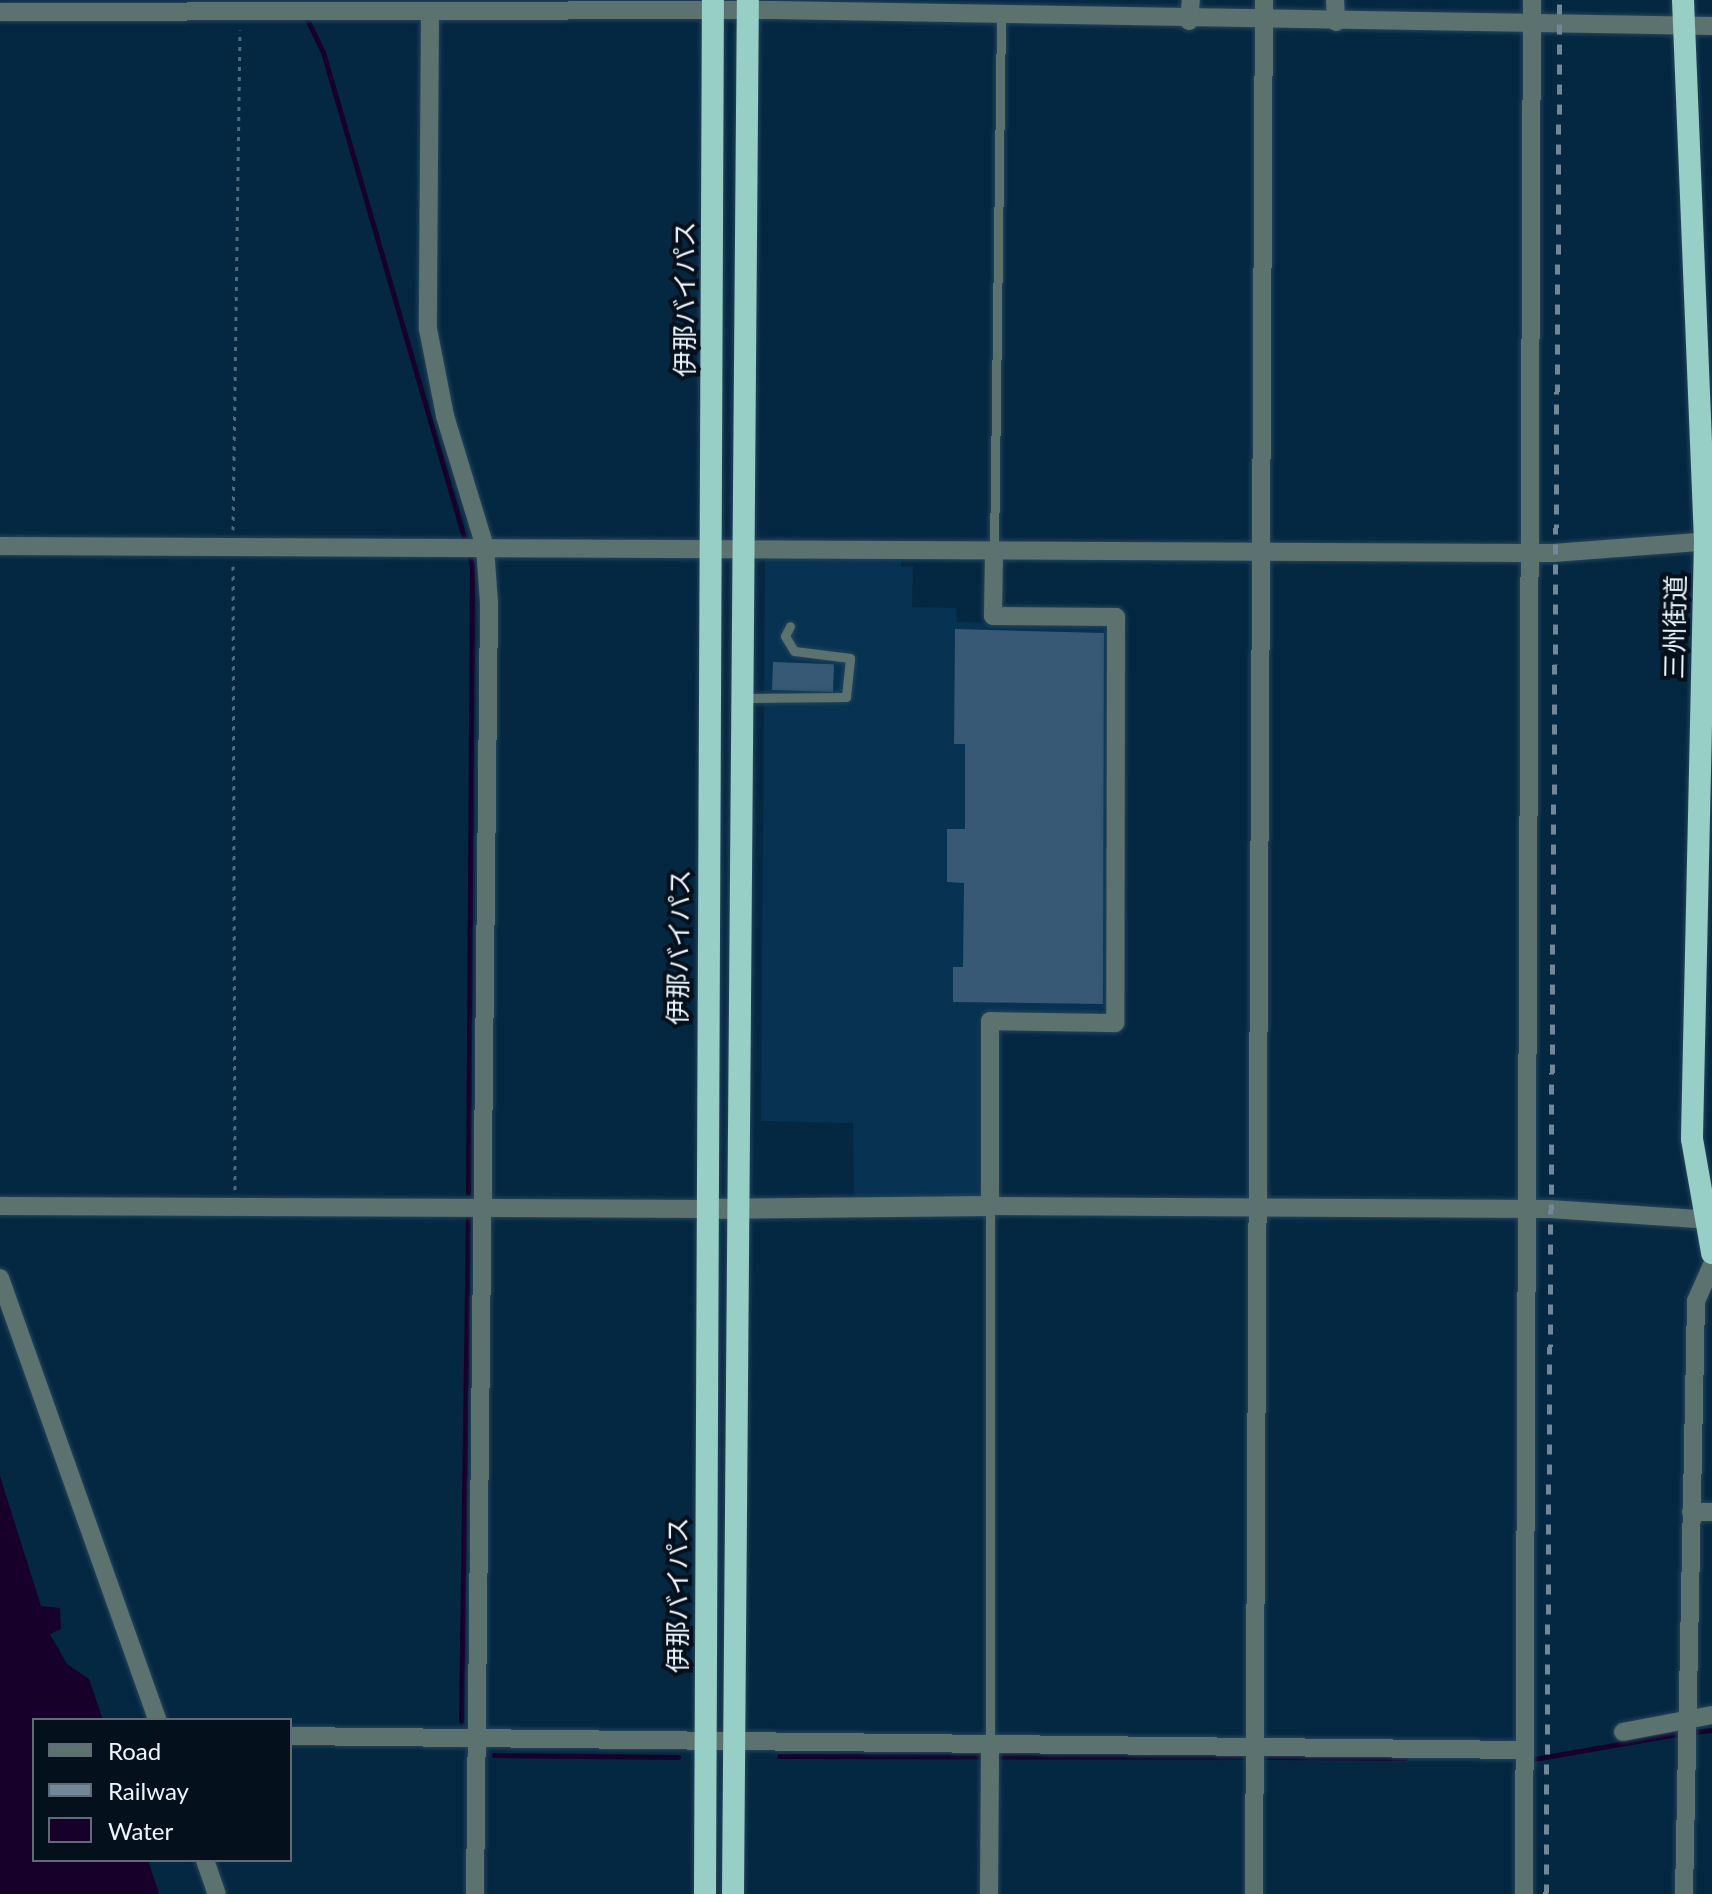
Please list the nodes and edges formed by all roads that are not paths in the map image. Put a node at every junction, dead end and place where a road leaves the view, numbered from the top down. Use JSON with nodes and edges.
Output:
{"nodes":[{"id":1,"x":1191,"y":0,"type":"edge"},
{"id":2,"x":1264,"y":0,"type":"edge"},
{"id":3,"x":1335,"y":0,"type":"edge"},
{"id":4,"x":1532,"y":0,"type":"edge"},
{"id":5,"x":1683,"y":0,"type":"edge"},
{"id":6,"x":712,"y":5,"type":"edge"},
{"id":7,"x":748,"y":5,"type":"edge"},
{"id":8,"x":430,"y":6,"type":"edge"},
{"id":9,"x":319,"y":10,"type":"edge"},
{"id":10,"x":0,"y":12,"type":"edge"},
{"id":11,"x":1001,"y":18,"type":"junction"},
{"id":12,"x":1189,"y":21,"type":"junction"},
{"id":13,"x":1264,"y":22,"type":"junction"},
{"id":14,"x":1336,"y":22,"type":"junction"},
{"id":15,"x":1532,"y":23,"type":"junction"},
{"id":16,"x":1712,"y":26,"type":"edge"},
{"id":17,"x":1685,"y":28,"type":"junction"},
{"id":18,"x":1708,"y":541,"type":"edge"},
{"id":19,"x":0,"y":546,"type":"edge"},
{"id":20,"x":471,"y":547,"type":"junction"},
{"id":21,"x":713,"y":549,"type":"junction"},
{"id":22,"x":747,"y":550,"type":"junction"},
{"id":23,"x":994,"y":551,"type":"junction"},
{"id":24,"x":1261,"y":552,"type":"junction"},
{"id":25,"x":1530,"y":553,"type":"junction"},
{"id":26,"x":790,"y":626,"type":"dead end"},
{"id":27,"x":746,"y":698,"type":"junction"},
{"id":28,"x":0,"y":1206,"type":"edge"},
{"id":29,"x":990,"y":1206,"type":"junction"},
{"id":30,"x":742,"y":1207,"type":"junction"},
{"id":31,"x":483,"y":1209,"type":"junction"},
{"id":32,"x":704,"y":1209,"type":"junction"},
{"id":33,"x":1528,"y":1209,"type":"junction"},
{"id":34,"x":1259,"y":1212,"type":"junction"},
{"id":35,"x":1707,"y":1220,"type":"edge"},
{"id":36,"x":1712,"y":1253,"type":"edge"},
{"id":37,"x":1712,"y":1265,"type":"edge"},
{"id":38,"x":0,"y":1278,"type":"edge"},
{"id":39,"x":1691,"y":1512,"type":"junction"},
{"id":40,"x":1712,"y":1512,"type":"edge"},
{"id":41,"x":1712,"y":1715,"type":"edge"},
{"id":42,"x":156,"y":1718,"type":"edge"},
{"id":43,"x":1686,"y":1728,"type":"junction"},
{"id":44,"x":1623,"y":1732,"type":"dead end"},
{"id":45,"x":292,"y":1736,"type":"edge"},
{"id":46,"x":706,"y":1741,"type":"junction"},
{"id":47,"x":476,"y":1742,"type":"junction"},
{"id":48,"x":737,"y":1746,"type":"junction"},
{"id":49,"x":990,"y":1746,"type":"junction"},
{"id":50,"x":1255,"y":1747,"type":"junction"},
{"id":51,"x":1525,"y":1750,"type":"junction"},
{"id":52,"x":206,"y":1862,"type":"edge"},
{"id":53,"x":217,"y":1894,"type":"edge"},
{"id":54,"x":475,"y":1894,"type":"edge"},
{"id":55,"x":705,"y":1894,"type":"edge"},
{"id":56,"x":733,"y":1894,"type":"edge"},
{"id":57,"x":989,"y":1894,"type":"edge"},
{"id":58,"x":1254,"y":1894,"type":"edge"},
{"id":59,"x":1524,"y":1894,"type":"edge"},
{"id":60,"x":1684,"y":1894,"type":"edge"}],
"edges":[{"from":1,"to":12,"type":"street"},
{"from":2,"to":13,"type":"street"},
{"from":3,"to":14,"type":"street"},
{"from":4,"to":15,"type":"street"},
{"from":5,"to":17,"type":"highway","name":"三州街道"},
{"from":6,"to":7,"type":"street"},
{"from":6,"to":8,"type":"street"},
{"from":6,"to":21,"type":"highway","name":"伊那バイパス"},
{"from":7,"to":11,"type":"street"},
{"from":7,"to":22,"type":"highway"},
{"from":8,"to":9,"type":"street"},
{"from":8,"to":20,"type":"street"},
{"from":9,"to":10,"type":"street"},
{"from":11,"to":12,"type":"street"},
{"from":11,"to":23,"type":"lane"},
{"from":12,"to":13,"type":"street"},
{"from":13,"to":14,"type":"street"},
{"from":13,"to":24,"type":"street"},
{"from":14,"to":15,"type":"street"},
{"from":15,"to":17,"type":"street"},
{"from":15,"to":25,"type":"street"},
{"from":16,"to":17,"type":"street"},
{"from":17,"to":18,"type":"highway","name":"三州街道"},
{"from":18,"to":25,"type":"street"},
{"from":18,"to":35,"type":"highway","name":"三州街道"},
{"from":19,"to":20,"type":"street"},
{"from":20,"to":21,"type":"street"},
{"from":20,"to":31,"type":"street"},
{"from":21,"to":22,"type":"street"},
{"from":21,"to":32,"type":"highway","name":"伊那バイパス"},
{"from":22,"to":23,"type":"street"},
{"from":22,"to":27,"type":"highway"},
{"from":23,"to":24,"type":"street"},
{"from":23,"to":29,"type":"street"},
{"from":24,"to":25,"type":"street"},
{"from":24,"to":34,"type":"street"},
{"from":25,"to":33,"type":"street"},
{"from":26,"to":27,"type":"lane"},
{"from":27,"to":30,"type":"highway"},
{"from":28,"to":31,"type":"street"},
{"from":29,"to":30,"type":"street"},
{"from":29,"to":34,"type":"street"},
{"from":29,"to":49,"type":"lane"},
{"from":30,"to":32,"type":"street"},
{"from":30,"to":48,"type":"highway"},
{"from":31,"to":32,"type":"street"},
{"from":31,"to":47,"type":"street"},
{"from":32,"to":46,"type":"highway","name":"伊那バイパス"},
{"from":33,"to":34,"type":"street"},
{"from":33,"to":35,"type":"street"},
{"from":33,"to":51,"type":"street"},
{"from":34,"to":50,"type":"street"},
{"from":35,"to":36,"type":"highway","name":"三州街道"},
{"from":37,"to":39,"type":"street"},
{"from":38,"to":42,"type":"street"},
{"from":39,"to":40,"type":"street"},
{"from":39,"to":43,"type":"street"},
{"from":41,"to":43,"type":"street"},
{"from":43,"to":44,"type":"street"},
{"from":43,"to":60,"type":"street"},
{"from":45,"to":47,"type":"street"},
{"from":46,"to":47,"type":"street"},
{"from":46,"to":48,"type":"street"},
{"from":46,"to":55,"type":"highway","name":"伊那バイパス"},
{"from":47,"to":54,"type":"street"},
{"from":48,"to":49,"type":"street"},
{"from":48,"to":56,"type":"highway"},
{"from":49,"to":50,"type":"street"},
{"from":49,"to":57,"type":"street"},
{"from":50,"to":51,"type":"street"},
{"from":50,"to":58,"type":"street"},
{"from":51,"to":59,"type":"street"},
{"from":52,"to":53,"type":"street"}]}
